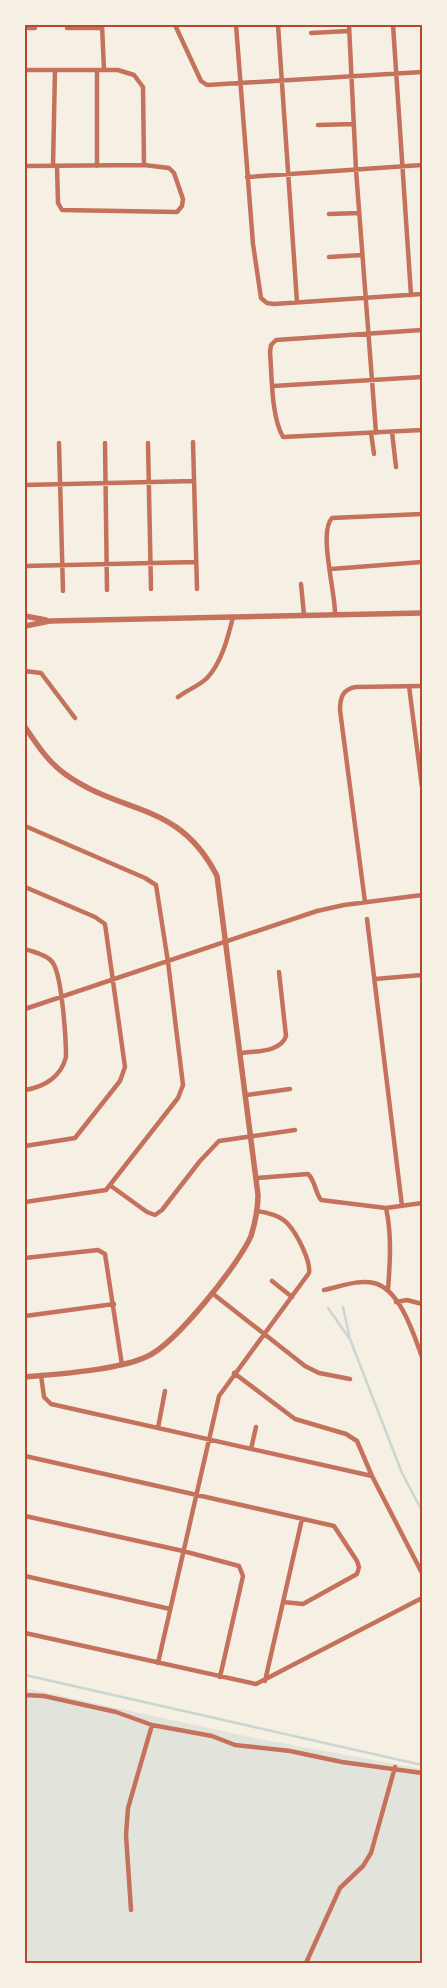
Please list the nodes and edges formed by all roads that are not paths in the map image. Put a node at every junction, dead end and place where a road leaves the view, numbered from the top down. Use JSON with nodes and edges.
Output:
{"nodes":[{"id":1,"x":175,"y":25,"type":"edge"},
{"id":2,"x":236,"y":25,"type":"edge"},
{"id":3,"x":278,"y":25,"type":"edge"},
{"id":4,"x":392,"y":25,"type":"edge"},
{"id":5,"x":102,"y":27,"type":"edge"},
{"id":6,"x":25,"y":28,"type":"edge"},
{"id":7,"x":35,"y":28,"type":"dead end"},
{"id":8,"x":67,"y":28,"type":"dead end"},
{"id":9,"x":349,"y":28,"type":"edge"},
{"id":10,"x":311,"y":33,"type":"dead end"},
{"id":11,"x":25,"y":70,"type":"edge"},
{"id":12,"x":55,"y":70,"type":"junction"},
{"id":13,"x":96,"y":70,"type":"junction"},
{"id":14,"x":104,"y":70,"type":"junction"},
{"id":15,"x":422,"y":72,"type":"edge"},
{"id":16,"x":396,"y":74,"type":"junction"},
{"id":17,"x":352,"y":77,"type":"junction"},
{"id":18,"x":282,"y":82,"type":"junction"},
{"id":19,"x":240,"y":84,"type":"junction"},
{"id":20,"x":354,"y":124,"type":"junction"},
{"id":21,"x":318,"y":125,"type":"dead end"},
{"id":22,"x":422,"y":165,"type":"edge"},
{"id":23,"x":25,"y":166,"type":"edge"},
{"id":24,"x":55,"y":166,"type":"junction"},
{"id":25,"x":97,"y":166,"type":"junction"},
{"id":26,"x":144,"y":166,"type":"junction"},
{"id":27,"x":401,"y":167,"type":"junction"},
{"id":28,"x":356,"y":170,"type":"junction"},
{"id":29,"x":288,"y":174,"type":"junction"},
{"id":30,"x":247,"y":177,"type":"junction"},
{"id":31,"x":359,"y":213,"type":"junction"},
{"id":32,"x":329,"y":214,"type":"dead end"},
{"id":33,"x":362,"y":255,"type":"junction"},
{"id":34,"x":329,"y":257,"type":"dead end"},
{"id":35,"x":422,"y":294,"type":"edge"},
{"id":36,"x":411,"y":295,"type":"junction"},
{"id":37,"x":365,"y":298,"type":"junction"},
{"id":38,"x":297,"y":302,"type":"junction"},
{"id":39,"x":422,"y":330,"type":"edge"},
{"id":40,"x":369,"y":333,"type":"junction"},
{"id":41,"x":422,"y":377,"type":"edge"},
{"id":42,"x":371,"y":379,"type":"junction"},
{"id":43,"x":273,"y":386,"type":"junction"},
{"id":44,"x":422,"y":430,"type":"edge"},
{"id":45,"x":392,"y":432,"type":"junction"},
{"id":46,"x":373,"y":433,"type":"junction"},
{"id":47,"x":193,"y":442,"type":"dead end"},
{"id":48,"x":59,"y":443,"type":"dead end"},
{"id":49,"x":105,"y":443,"type":"dead end"},
{"id":50,"x":148,"y":443,"type":"dead end"},
{"id":51,"x":374,"y":454,"type":"dead end"},
{"id":52,"x":396,"y":467,"type":"dead end"},
{"id":53,"x":194,"y":481,"type":"junction"},
{"id":54,"x":150,"y":483,"type":"junction"},
{"id":55,"x":105,"y":484,"type":"junction"},
{"id":56,"x":25,"y":485,"type":"edge"},
{"id":57,"x":60,"y":485,"type":"junction"},
{"id":58,"x":422,"y":514,"type":"edge"},
{"id":59,"x":196,"y":562,"type":"junction"},
{"id":60,"x":422,"y":562,"type":"edge"},
{"id":61,"x":107,"y":564,"type":"junction"},
{"id":62,"x":152,"y":564,"type":"junction"},
{"id":63,"x":62,"y":565,"type":"junction"},
{"id":64,"x":25,"y":566,"type":"edge"},
{"id":65,"x":331,"y":568,"type":"junction"},
{"id":66,"x":301,"y":584,"type":"dead end"},
{"id":67,"x":151,"y":589,"type":"dead end"},
{"id":68,"x":196,"y":589,"type":"dead end"},
{"id":69,"x":107,"y":590,"type":"dead end"},
{"id":70,"x":63,"y":591,"type":"dead end"},
{"id":71,"x":422,"y":613,"type":"edge"},
{"id":72,"x":304,"y":615,"type":"junction"},
{"id":73,"x":335,"y":615,"type":"junction"},
{"id":74,"x":25,"y":616,"type":"edge"},
{"id":75,"x":233,"y":617,"type":"junction"},
{"id":76,"x":50,"y":621,"type":"junction"},
{"id":77,"x":25,"y":626,"type":"edge"},
{"id":78,"x":25,"y":671,"type":"edge"},
{"id":79,"x":409,"y":686,"type":"junction"},
{"id":80,"x":422,"y":686,"type":"edge"},
{"id":81,"x":178,"y":697,"type":"dead end"},
{"id":82,"x":75,"y":718,"type":"dead end"},
{"id":83,"x":25,"y":727,"type":"edge"},
{"id":84,"x":422,"y":787,"type":"edge"},
{"id":85,"x":25,"y":826,"type":"edge"},
{"id":86,"x":25,"y":888,"type":"edge"},
{"id":87,"x":422,"y":895,"type":"edge"},
{"id":88,"x":365,"y":902,"type":"junction"},
{"id":89,"x":367,"y":919,"type":"dead end"},
{"id":90,"x":228,"y":942,"type":"junction"},
{"id":91,"x":25,"y":949,"type":"edge"},
{"id":92,"x":168,"y":962,"type":"junction"},
{"id":93,"x":279,"y":972,"type":"dead end"},
{"id":94,"x":422,"y":975,"type":"edge"},
{"id":95,"x":114,"y":979,"type":"junction"},
{"id":96,"x":374,"y":979,"type":"junction"},
{"id":97,"x":61,"y":997,"type":"junction"},
{"id":98,"x":25,"y":1009,"type":"edge"},
{"id":99,"x":242,"y":1053,"type":"junction"},
{"id":100,"x":290,"y":1089,"type":"dead end"},
{"id":101,"x":25,"y":1090,"type":"edge"},
{"id":102,"x":247,"y":1095,"type":"junction"},
{"id":103,"x":295,"y":1130,"type":"dead end"},
{"id":104,"x":252,"y":1136,"type":"junction"},
{"id":105,"x":25,"y":1146,"type":"edge"},
{"id":106,"x":256,"y":1178,"type":"junction"},
{"id":107,"x":111,"y":1186,"type":"junction"},
{"id":108,"x":25,"y":1202,"type":"edge"},
{"id":109,"x":422,"y":1203,"type":"edge"},
{"id":110,"x":402,"y":1206,"type":"junction"},
{"id":111,"x":386,"y":1208,"type":"junction"},
{"id":112,"x":256,"y":1211,"type":"junction"},
{"id":113,"x":25,"y":1258,"type":"edge"},
{"id":114,"x":272,"y":1282,"type":"dead end"},
{"id":115,"x":324,"y":1290,"type":"dead end"},
{"id":116,"x":388,"y":1290,"type":"junction"},
{"id":117,"x":212,"y":1293,"type":"junction"},
{"id":118,"x":292,"y":1297,"type":"junction"},
{"id":119,"x":396,"y":1302,"type":"junction"},
{"id":120,"x":114,"y":1304,"type":"junction"},
{"id":121,"x":422,"y":1304,"type":"edge"},
{"id":122,"x":25,"y":1316,"type":"edge"},
{"id":123,"x":264,"y":1334,"type":"junction"},
{"id":124,"x":422,"y":1356,"type":"edge"},
{"id":125,"x":122,"y":1365,"type":"junction"},
{"id":126,"x":234,"y":1373,"type":"junction"},
{"id":127,"x":41,"y":1376,"type":"junction"},
{"id":128,"x":25,"y":1377,"type":"edge"},
{"id":129,"x":350,"y":1379,"type":"dead end"},
{"id":130,"x":165,"y":1391,"type":"dead end"},
{"id":131,"x":256,"y":1427,"type":"dead end"},
{"id":132,"x":158,"y":1428,"type":"junction"},
{"id":133,"x":208,"y":1440,"type":"junction"},
{"id":134,"x":251,"y":1449,"type":"junction"},
{"id":135,"x":25,"y":1456,"type":"edge"},
{"id":136,"x":372,"y":1476,"type":"junction"},
{"id":137,"x":196,"y":1494,"type":"junction"},
{"id":138,"x":25,"y":1516,"type":"edge"},
{"id":139,"x":302,"y":1519,"type":"junction"},
{"id":140,"x":183,"y":1551,"type":"junction"},
{"id":141,"x":422,"y":1573,"type":"edge"},
{"id":142,"x":25,"y":1576,"type":"edge"},
{"id":143,"x":422,"y":1598,"type":"edge"},
{"id":144,"x":283,"y":1602,"type":"junction"},
{"id":145,"x":170,"y":1609,"type":"junction"},
{"id":146,"x":25,"y":1633,"type":"edge"},
{"id":147,"x":158,"y":1663,"type":"junction"},
{"id":148,"x":220,"y":1677,"type":"junction"},
{"id":149,"x":265,"y":1681,"type":"junction"},
{"id":150,"x":25,"y":1695,"type":"edge"},
{"id":151,"x":152,"y":1725,"type":"junction"},
{"id":152,"x":395,"y":1767,"type":"junction"},
{"id":153,"x":422,"y":1772,"type":"edge"},
{"id":154,"x":131,"y":1910,"type":"dead end"},
{"id":155,"x":306,"y":1963,"type":"edge"}],
"edges":[{"from":1,"to":19,"type":"street"},
{"from":2,"to":19,"type":"street"},
{"from":3,"to":18,"type":"street"},
{"from":4,"to":16,"type":"street"},
{"from":5,"to":8,"type":"street"},
{"from":5,"to":14,"type":"street"},
{"from":6,"to":7,"type":"street"},
{"from":9,"to":10,"type":"street"},
{"from":9,"to":17,"type":"street"},
{"from":11,"to":12,"type":"street"},
{"from":12,"to":13,"type":"street"},
{"from":12,"to":24,"type":"street"},
{"from":13,"to":14,"type":"street"},
{"from":13,"to":25,"type":"street"},
{"from":14,"to":26,"type":"street"},
{"from":15,"to":16,"type":"street"},
{"from":16,"to":17,"type":"street"},
{"from":16,"to":27,"type":"street"},
{"from":17,"to":18,"type":"street"},
{"from":17,"to":20,"type":"street"},
{"from":18,"to":19,"type":"street"},
{"from":18,"to":29,"type":"street"},
{"from":19,"to":30,"type":"street"},
{"from":20,"to":21,"type":"street"},
{"from":20,"to":28,"type":"street"},
{"from":22,"to":27,"type":"street"},
{"from":23,"to":24,"type":"street"},
{"from":24,"to":25,"type":"street"},
{"from":24,"to":26,"type":"street"},
{"from":25,"to":26,"type":"street"},
{"from":27,"to":28,"type":"street"},
{"from":27,"to":36,"type":"street"},
{"from":28,"to":29,"type":"street"},
{"from":28,"to":31,"type":"street"},
{"from":29,"to":30,"type":"street"},
{"from":29,"to":38,"type":"street"},
{"from":30,"to":38,"type":"street"},
{"from":31,"to":32,"type":"street"},
{"from":31,"to":33,"type":"street"},
{"from":33,"to":34,"type":"street"},
{"from":33,"to":37,"type":"street"},
{"from":35,"to":36,"type":"street"},
{"from":36,"to":37,"type":"street"},
{"from":37,"to":38,"type":"street"},
{"from":37,"to":40,"type":"street"},
{"from":39,"to":40,"type":"street"},
{"from":40,"to":42,"type":"street"},
{"from":40,"to":43,"type":"street"},
{"from":41,"to":42,"type":"street"},
{"from":42,"to":43,"type":"street"},
{"from":42,"to":46,"type":"street"},
{"from":43,"to":46,"type":"street"},
{"from":44,"to":45,"type":"street"},
{"from":45,"to":46,"type":"street"},
{"from":45,"to":52,"type":"street"},
{"from":46,"to":51,"type":"street"},
{"from":47,"to":53,"type":"street"},
{"from":48,"to":57,"type":"street"},
{"from":49,"to":55,"type":"street"},
{"from":50,"to":54,"type":"street"},
{"from":53,"to":54,"type":"street"},
{"from":53,"to":59,"type":"street"},
{"from":54,"to":55,"type":"street"},
{"from":54,"to":62,"type":"street"},
{"from":55,"to":57,"type":"street"},
{"from":55,"to":61,"type":"street"},
{"from":56,"to":57,"type":"street"},
{"from":57,"to":63,"type":"street"},
{"from":58,"to":65,"type":"street"},
{"from":59,"to":62,"type":"street"},
{"from":59,"to":68,"type":"street"},
{"from":60,"to":65,"type":"street"},
{"from":61,"to":62,"type":"street"},
{"from":61,"to":63,"type":"street"},
{"from":61,"to":69,"type":"street"},
{"from":62,"to":67,"type":"street"},
{"from":63,"to":64,"type":"street"},
{"from":63,"to":70,"type":"street"},
{"from":65,"to":73,"type":"street"},
{"from":66,"to":72,"type":"street"},
{"from":71,"to":73,"type":"street"},
{"from":72,"to":73,"type":"street"},
{"from":72,"to":75,"type":"street"},
{"from":74,"to":76,"type":"street"},
{"from":75,"to":76,"type":"street"},
{"from":75,"to":81,"type":"street"},
{"from":76,"to":77,"type":"street"},
{"from":78,"to":82,"type":"street"},
{"from":79,"to":80,"type":"street"},
{"from":79,"to":84,"type":"street"},
{"from":79,"to":88,"type":"street"},
{"from":83,"to":90,"type":"street"},
{"from":85,"to":92,"type":"street"},
{"from":86,"to":95,"type":"street"},
{"from":87,"to":88,"type":"street"},
{"from":88,"to":90,"type":"street"},
{"from":89,"to":96,"type":"street"},
{"from":90,"to":92,"type":"street"},
{"from":90,"to":99,"type":"street"},
{"from":91,"to":97,"type":"street"},
{"from":92,"to":95,"type":"street"},
{"from":92,"to":107,"type":"street"},
{"from":93,"to":99,"type":"street"},
{"from":94,"to":96,"type":"street"},
{"from":95,"to":97,"type":"street"},
{"from":95,"to":105,"type":"street"},
{"from":96,"to":110,"type":"street"},
{"from":97,"to":98,"type":"street"},
{"from":97,"to":101,"type":"street"},
{"from":99,"to":102,"type":"street"},
{"from":100,"to":102,"type":"street"},
{"from":102,"to":104,"type":"street"},
{"from":103,"to":104,"type":"street"},
{"from":104,"to":106,"type":"street"},
{"from":104,"to":107,"type":"street"},
{"from":106,"to":111,"type":"street"},
{"from":106,"to":112,"type":"street"},
{"from":107,"to":108,"type":"street"},
{"from":109,"to":110,"type":"street"},
{"from":110,"to":111,"type":"street"},
{"from":111,"to":116,"type":"street"},
{"from":112,"to":117,"type":"street"},
{"from":112,"to":118,"type":"street"},
{"from":113,"to":120,"type":"street"},
{"from":114,"to":118,"type":"street"},
{"from":115,"to":116,"type":"street"},
{"from":116,"to":119,"type":"street"},
{"from":117,"to":123,"type":"street"},
{"from":117,"to":125,"type":"street"},
{"from":118,"to":123,"type":"street"},
{"from":119,"to":121,"type":"street"},
{"from":119,"to":124,"type":"street"},
{"from":120,"to":122,"type":"street"},
{"from":120,"to":125,"type":"street"},
{"from":123,"to":126,"type":"street"},
{"from":123,"to":129,"type":"street"},
{"from":125,"to":127,"type":"street"},
{"from":126,"to":133,"type":"street"},
{"from":126,"to":136,"type":"street"},
{"from":127,"to":128,"type":"street"},
{"from":127,"to":132,"type":"street"},
{"from":130,"to":132,"type":"street"},
{"from":131,"to":134,"type":"street"},
{"from":132,"to":133,"type":"street"},
{"from":133,"to":134,"type":"street"},
{"from":133,"to":137,"type":"street"},
{"from":134,"to":136,"type":"street"},
{"from":135,"to":137,"type":"street"},
{"from":136,"to":141,"type":"street"},
{"from":137,"to":139,"type":"street"},
{"from":137,"to":140,"type":"street"},
{"from":138,"to":140,"type":"street"},
{"from":139,"to":144,"type":"street"},
{"from":139,"to":144,"type":"street"},
{"from":140,"to":145,"type":"street"},
{"from":140,"to":148,"type":"street"},
{"from":142,"to":145,"type":"street"},
{"from":143,"to":149,"type":"street"},
{"from":144,"to":149,"type":"street"},
{"from":145,"to":147,"type":"street"},
{"from":146,"to":147,"type":"street"},
{"from":147,"to":148,"type":"street"},
{"from":148,"to":149,"type":"street"},
{"from":150,"to":151,"type":"street"},
{"from":151,"to":152,"type":"street"},
{"from":151,"to":154,"type":"street"},
{"from":152,"to":153,"type":"street"},
{"from":152,"to":155,"type":"street"}]}
